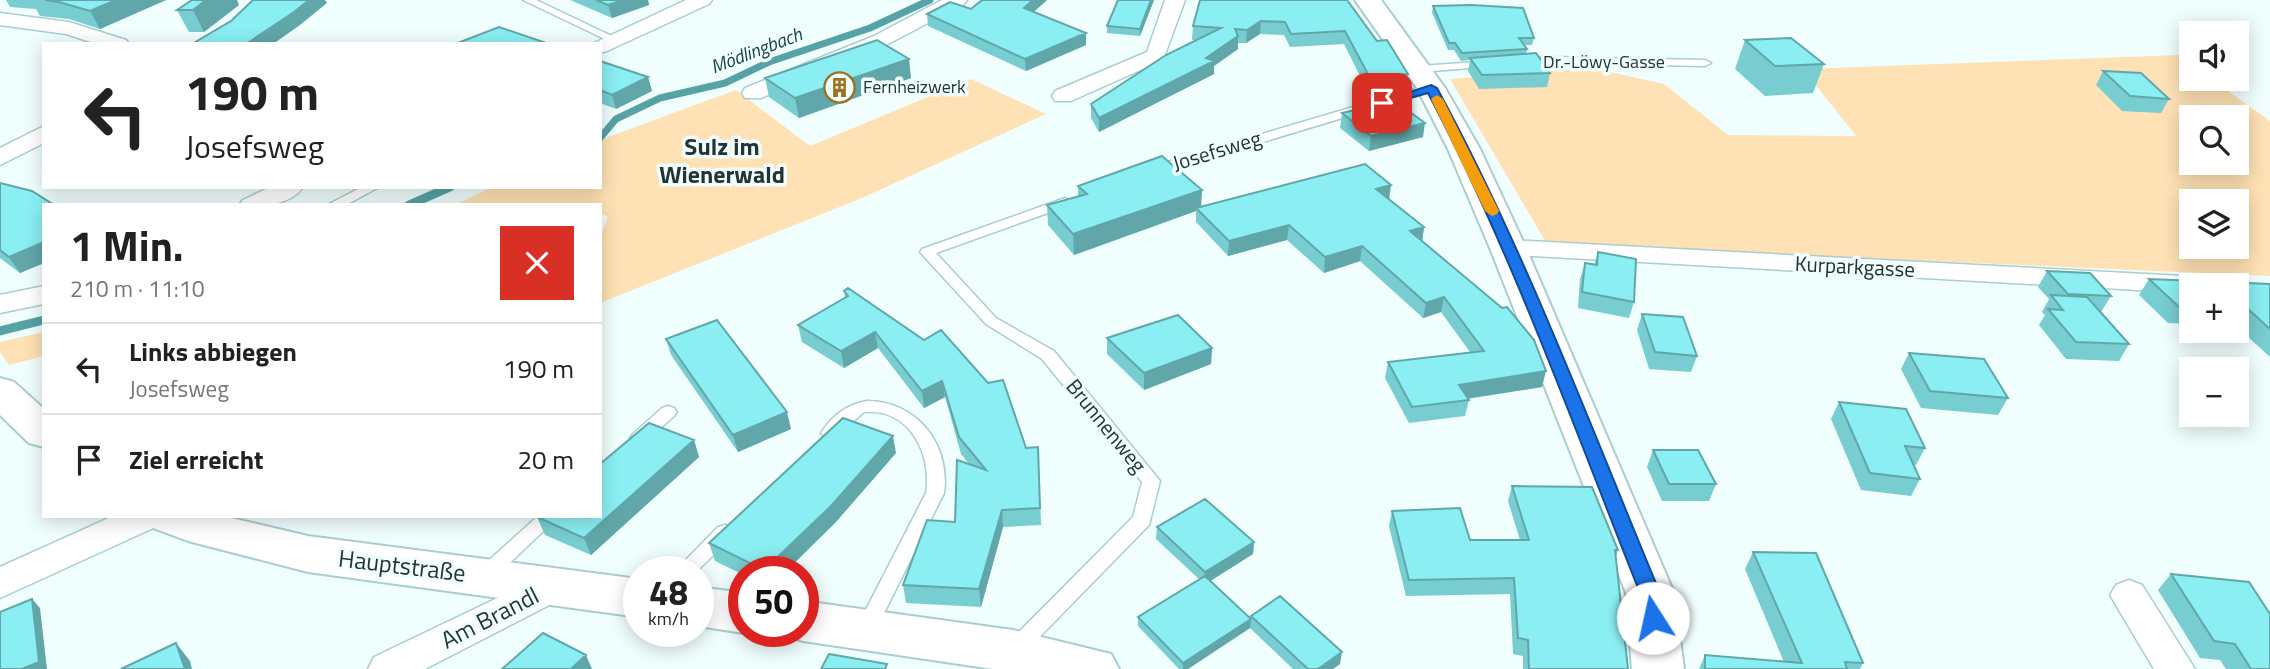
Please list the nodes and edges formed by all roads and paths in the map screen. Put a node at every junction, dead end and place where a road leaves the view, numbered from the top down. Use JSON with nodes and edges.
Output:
{"nodes":[{"id":1,"x":528,"y":0,"type":"edge"},
{"id":2,"x":702,"y":0,"type":"edge"},
{"id":3,"x":957,"y":0,"type":"edge"},
{"id":4,"x":1175,"y":0,"type":"edge"},
{"id":5,"x":1368,"y":0,"type":"edge"},
{"id":6,"x":0,"y":19,"type":"edge"},
{"id":7,"x":113,"y":42,"type":"edge"},
{"id":8,"x":608,"y":43,"type":"edge"},
{"id":9,"x":1704,"y":62,"type":"dead end"},
{"id":10,"x":1512,"y":63,"type":"edge"},
{"id":11,"x":1499,"y":64,"type":"edge"},
{"id":12,"x":1425,"y":79,"type":"junction"},
{"id":13,"x":753,"y":93,"type":"dead end"},
{"id":14,"x":1063,"y":96,"type":"dead end"},
{"id":15,"x":42,"y":134,"type":"edge"},
{"id":16,"x":0,"y":158,"type":"edge"},
{"id":17,"x":1132,"y":178,"type":"edge"},
{"id":18,"x":287,"y":189,"type":"edge"},
{"id":19,"x":369,"y":189,"type":"edge"},
{"id":20,"x":1081,"y":197,"type":"edge"},
{"id":21,"x":256,"y":203,"type":"edge"},
{"id":22,"x":338,"y":203,"type":"edge"},
{"id":23,"x":1508,"y":248,"type":"junction"},
{"id":24,"x":2179,"y":284,"type":"edge"},
{"id":25,"x":42,"y":295,"type":"edge"},
{"id":26,"x":0,"y":304,"type":"edge"},
{"id":27,"x":0,"y":391,"type":"edge"},
{"id":28,"x":668,"y":412,"type":"dead end"},
{"id":29,"x":42,"y":431,"type":"edge"},
{"id":30,"x":629,"y":446,"type":"edge"},
{"id":31,"x":816,"y":447,"type":"edge"},
{"id":32,"x":741,"y":515,"type":"edge"},
{"id":33,"x":143,"y":518,"type":"edge"},
{"id":34,"x":174,"y":518,"type":"edge"},
{"id":35,"x":549,"y":518,"type":"edge"},
{"id":36,"x":700,"y":556,"type":"edge"},
{"id":37,"x":483,"y":576,"type":"junction"},
{"id":38,"x":0,"y":583,"type":"edge"},
{"id":39,"x":554,"y":586,"type":"junction"},
{"id":40,"x":2129,"y":595,"type":"dead end"},
{"id":41,"x":623,"y":596,"type":"edge"},
{"id":42,"x":819,"y":623,"type":"edge"},
{"id":43,"x":866,"y":630,"type":"junction"},
{"id":44,"x":1013,"y":651,"type":"junction"},
{"id":45,"x":388,"y":669,"type":"edge"},
{"id":46,"x":1093,"y":669,"type":"edge"},
{"id":47,"x":1658,"y":669,"type":"edge"},
{"id":48,"x":2175,"y":669,"type":"edge"}],
"edges":[{"from":1,"to":8,"type":"lane"},
{"from":2,"to":8,"type":"street"},
{"from":3,"to":13,"type":"street"},
{"from":4,"to":14,"type":"street"},
{"from":5,"to":12,"type":"main road"},
{"from":6,"to":7,"type":"street"},
{"from":9,"to":10,"type":"lane","name":"Dr.-Löwy-Gasse"},
{"from":11,"to":12,"type":"lane"},
{"from":12,"to":17,"type":"lane","name":"Josefsweg"},
{"from":12,"to":23,"type":"main road"},
{"from":15,"to":16,"type":"street"},
{"from":18,"to":21,"type":"street"},
{"from":19,"to":22,"type":"lane"},
{"from":20,"to":44,"type":"lane","name":"Brunnenweg"},
{"from":23,"to":24,"type":"street","name":"Kurparkgasse"},
{"from":23,"to":47,"type":"main road"},
{"from":25,"to":26,"type":"street"},
{"from":27,"to":29,"type":"main road"},
{"from":28,"to":30,"type":"lane"},
{"from":31,"to":43,"type":"lane"},
{"from":32,"to":36,"type":"lane"},
{"from":33,"to":38,"type":"street"},
{"from":34,"to":37,"type":"main road","name":"Hauptstraße"},
{"from":35,"to":37,"type":"lane"},
{"from":37,"to":39,"type":"main road","name":"Hauptstraße"},
{"from":39,"to":41,"type":"main road","name":"Hauptstraße"},
{"from":39,"to":45,"type":"street","name":"Am Brandl"},
{"from":40,"to":48,"type":"street"},
{"from":42,"to":43,"type":"main road"},
{"from":43,"to":44,"type":"main road"},
{"from":44,"to":46,"type":"main road"}]}
